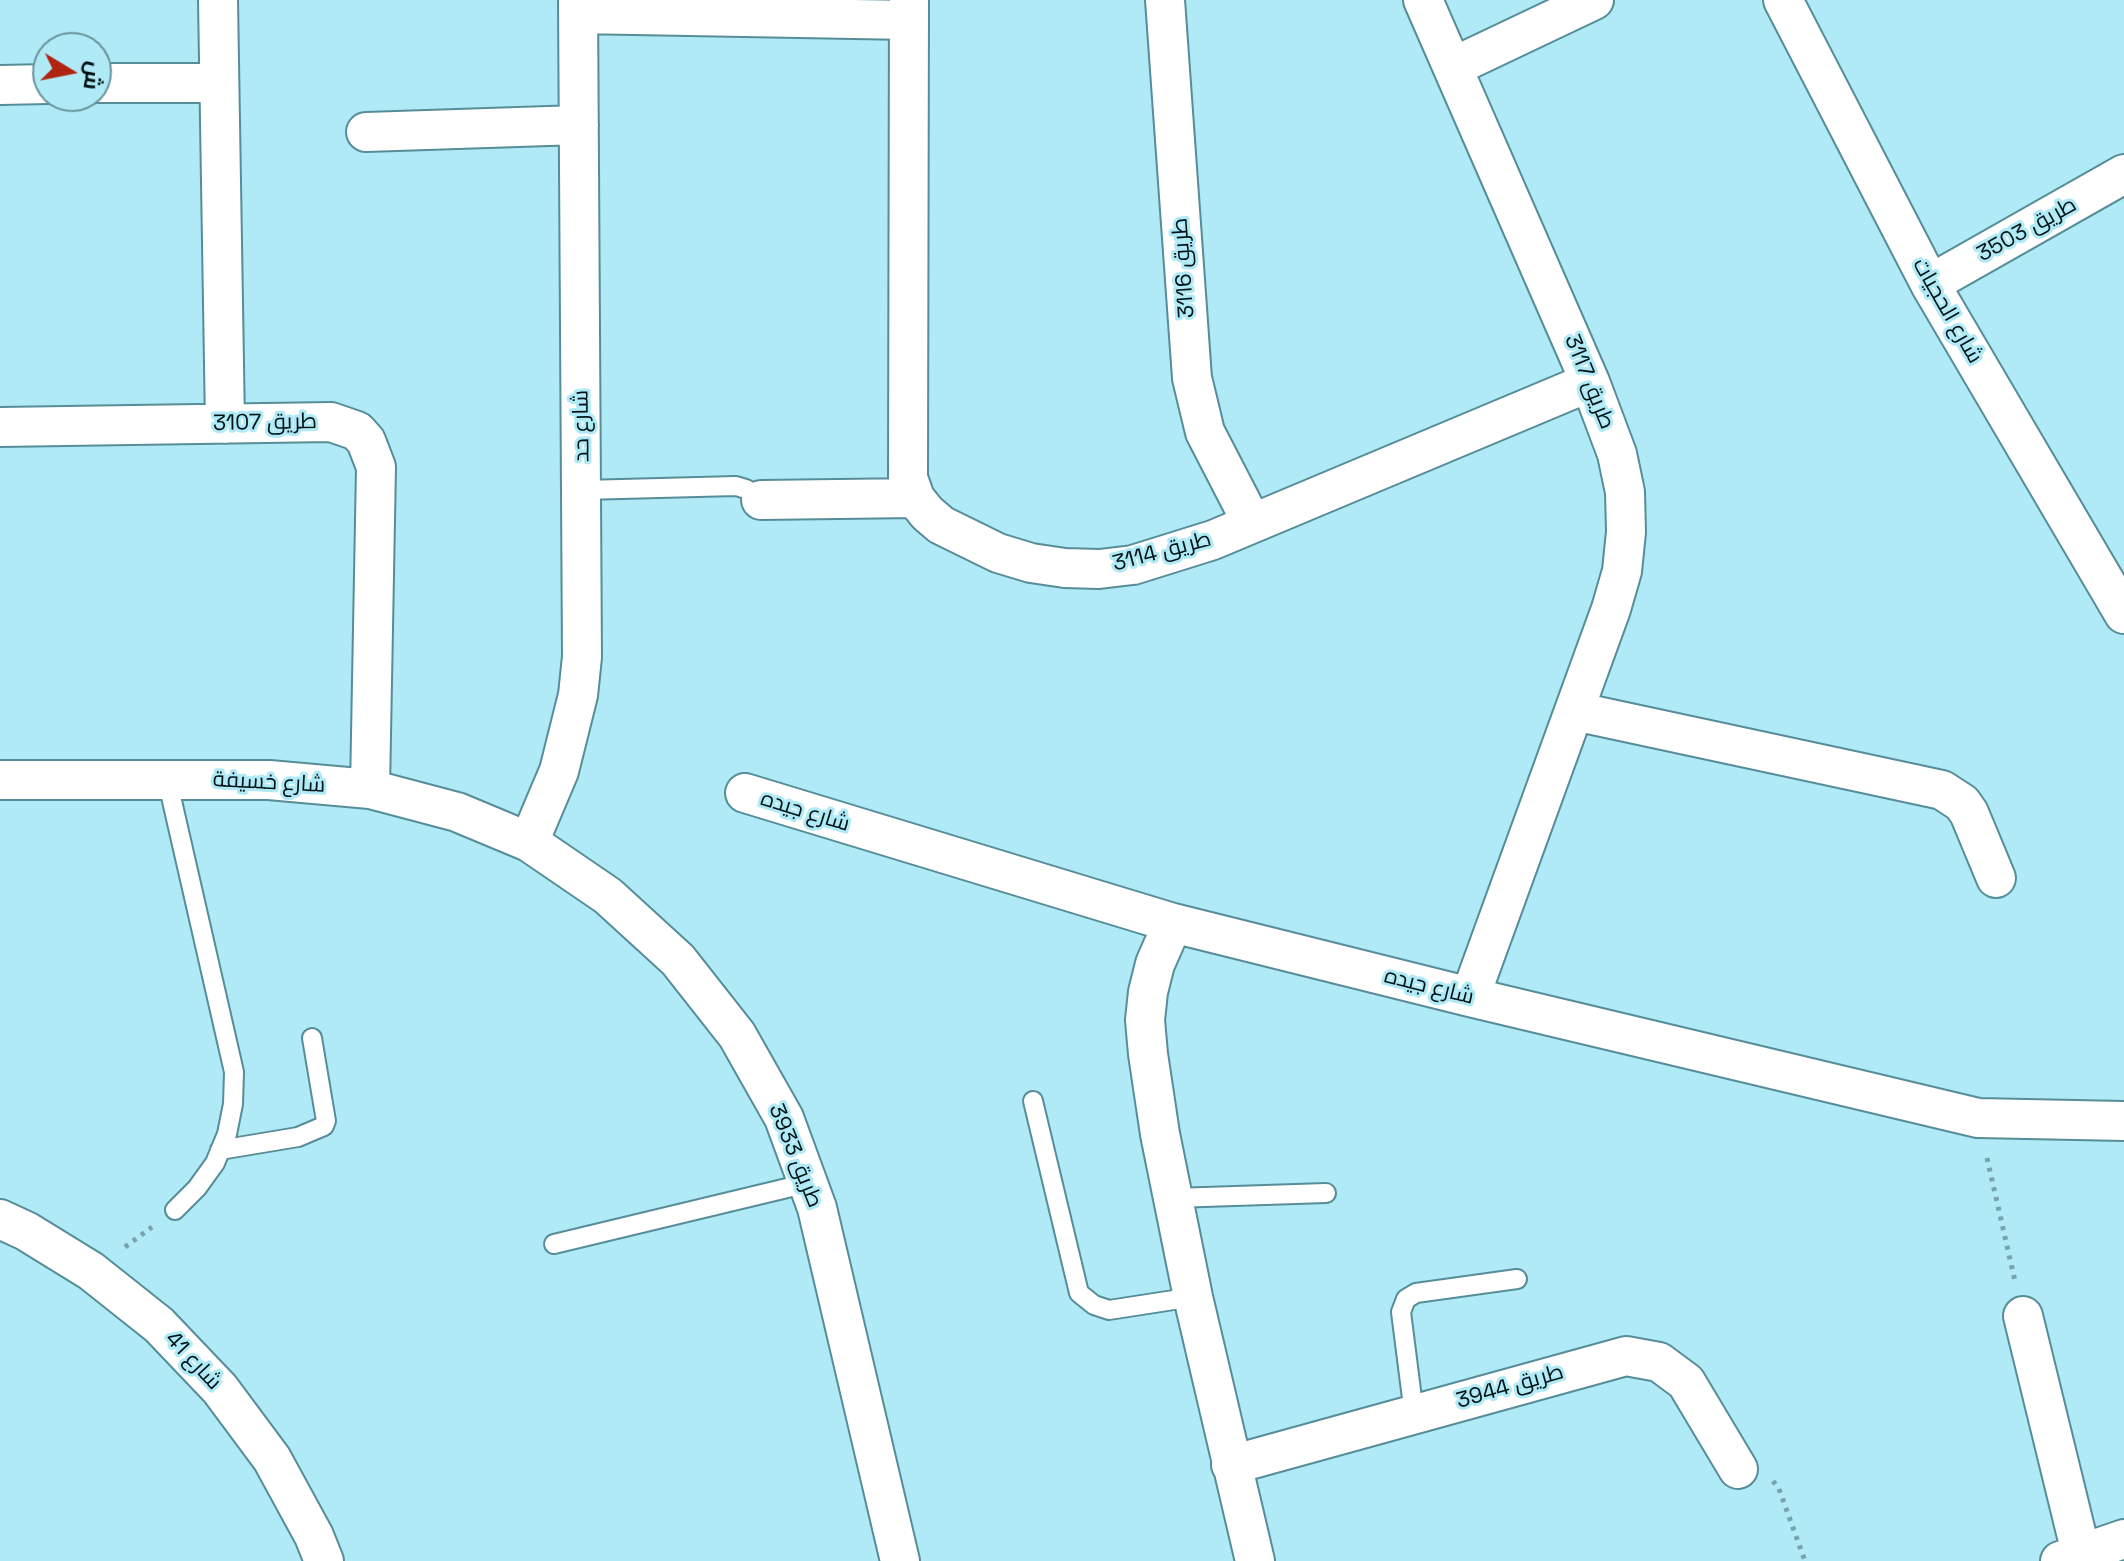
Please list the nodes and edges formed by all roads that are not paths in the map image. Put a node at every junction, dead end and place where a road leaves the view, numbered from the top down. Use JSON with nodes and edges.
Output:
{"nodes":[{"id":1,"x":218,"y":0,"type":"edge"},
{"id":2,"x":1165,"y":0,"type":"edge"},
{"id":3,"x":1423,"y":0,"type":"edge"},
{"id":4,"x":1594,"y":0,"type":"edge"},
{"id":5,"x":1783,"y":0,"type":"edge"},
{"id":6,"x":578,"y":7,"type":"edge"},
{"id":7,"x":909,"y":10,"type":"edge"},
{"id":8,"x":1453,"y":67,"type":"junction"},
{"id":9,"x":112,"y":83,"type":"edge"},
{"id":10,"x":219,"y":83,"type":"junction"},
{"id":11,"x":32,"y":84,"type":"edge"},
{"id":12,"x":0,"y":85,"type":"edge"},
{"id":13,"x":579,"y":125,"type":"junction"},
{"id":14,"x":366,"y":132,"type":"dead end"},
{"id":15,"x":2124,"y":174,"type":"edge"},
{"id":16,"x":1930,"y":284,"type":"junction"},
{"id":17,"x":1590,"y":382,"type":"junction"},
{"id":18,"x":225,"y":424,"type":"junction"},
{"id":19,"x":0,"y":427,"type":"edge"},
{"id":20,"x":583,"y":490,"type":"junction"},
{"id":21,"x":915,"y":498,"type":"junction"},
{"id":22,"x":761,"y":500,"type":"joint"},
{"id":23,"x":1252,"y":523,"type":"junction"},
{"id":24,"x":2122,"y":608,"type":"edge"},
{"id":25,"x":1574,"y":711,"type":"junction"},
{"id":26,"x":167,"y":779,"type":"junction"},
{"id":27,"x":0,"y":780,"type":"edge"},
{"id":28,"x":370,"y":789,"type":"junction"},
{"id":29,"x":745,"y":793,"type":"dead end"},
{"id":30,"x":529,"y":842,"type":"junction"},
{"id":31,"x":1996,"y":878,"type":"dead end"},
{"id":32,"x":1173,"y":923,"type":"junction"},
{"id":33,"x":1470,"y":997,"type":"junction"},
{"id":34,"x":312,"y":1038,"type":"dead end"},
{"id":35,"x":1033,"y":1101,"type":"dead end"},
{"id":36,"x":2124,"y":1121,"type":"edge"},
{"id":37,"x":220,"y":1150,"type":"junction"},
{"id":38,"x":808,"y":1183,"type":"junction"},
{"id":39,"x":1326,"y":1193,"type":"dead end"},
{"id":40,"x":1174,"y":1198,"type":"junction"},
{"id":41,"x":175,"y":1210,"type":"road end"},
{"id":42,"x":0,"y":1219,"type":"edge"},
{"id":43,"x":554,"y":1244,"type":"dead end"},
{"id":44,"x":1517,"y":1279,"type":"dead end"},
{"id":45,"x":1193,"y":1297,"type":"junction"},
{"id":46,"x":2023,"y":1316,"type":"road end"},
{"id":47,"x":1414,"y":1414,"type":"junction"},
{"id":48,"x":1231,"y":1465,"type":"junction"},
{"id":49,"x":1738,"y":1469,"type":"road end"},
{"id":50,"x":2124,"y":1539,"type":"edge"},
{"id":51,"x":2071,"y":1557,"type":"edge"},
{"id":52,"x":324,"y":1561,"type":"edge"},
{"id":53,"x":900,"y":1561,"type":"edge"},
{"id":54,"x":1255,"y":1561,"type":"edge"}],
"edges":[{"from":1,"to":10,"type":"street"},
{"from":2,"to":23,"type":"street","name":"طريق 3116"},
{"from":3,"to":8,"type":"street","name":"طريق 3117"},
{"from":4,"to":8,"type":"street"},
{"from":5,"to":16,"type":"street","name":"شارع الحجيات"},
{"from":6,"to":7,"type":"street"},
{"from":6,"to":13,"type":"street","name":"شارع حد"},
{"from":7,"to":21,"type":"street"},
{"from":8,"to":17,"type":"street","name":"طريق 3117"},
{"from":9,"to":10,"type":"street"},
{"from":10,"to":18,"type":"street"},
{"from":11,"to":12,"type":"street"},
{"from":13,"to":14,"type":"street"},
{"from":13,"to":20,"type":"street","name":"شارع حد"},
{"from":15,"to":16,"type":"street","name":"طريق 3503"},
{"from":16,"to":24,"type":"street","name":"شارع الحجيات"},
{"from":17,"to":23,"type":"street","name":"طريق 3114"},
{"from":17,"to":25,"type":"street","name":"طريق 3117"},
{"from":18,"to":19,"type":"street","name":"طريق 3107"},
{"from":18,"to":28,"type":"street","name":"طريق 3107"},
{"from":20,"to":22,"type":"lane"},
{"from":20,"to":30,"type":"street","name":"شارع حد"},
{"from":21,"to":22,"type":"street"},
{"from":21,"to":23,"type":"street","name":"طريق 3114"},
{"from":25,"to":31,"type":"street"},
{"from":25,"to":33,"type":"street","name":"طريق 3117"},
{"from":26,"to":27,"type":"street","name":"شارع خسيفة"},
{"from":26,"to":28,"type":"street","name":"شارع خسيفة"},
{"from":26,"to":37,"type":"lane"},
{"from":28,"to":30,"type":"street","name":"شارع خسيفة"},
{"from":29,"to":32,"type":"street","name":"شارع جيده"},
{"from":30,"to":38,"type":"street","name":"طريق 3933"},
{"from":32,"to":33,"type":"street","name":"شارع جيده"},
{"from":32,"to":40,"type":"street"},
{"from":33,"to":36,"type":"street","name":"شارع جيده"},
{"from":34,"to":37,"type":"lane"},
{"from":35,"to":45,"type":"lane"},
{"from":37,"to":41,"type":"lane"},
{"from":38,"to":43,"type":"lane"},
{"from":38,"to":53,"type":"street","name":"طريق 3933"},
{"from":39,"to":40,"type":"lane"},
{"from":40,"to":45,"type":"street"},
{"from":42,"to":52,"type":"street","name":"شارع 41"},
{"from":44,"to":47,"type":"lane"},
{"from":45,"to":48,"type":"street"},
{"from":46,"to":51,"type":"street"},
{"from":47,"to":48,"type":"street","name":"طريق 3944"},
{"from":47,"to":49,"type":"street","name":"طريق 3944"},
{"from":48,"to":54,"type":"street"},
{"from":50,"to":51,"type":"street"}]}
